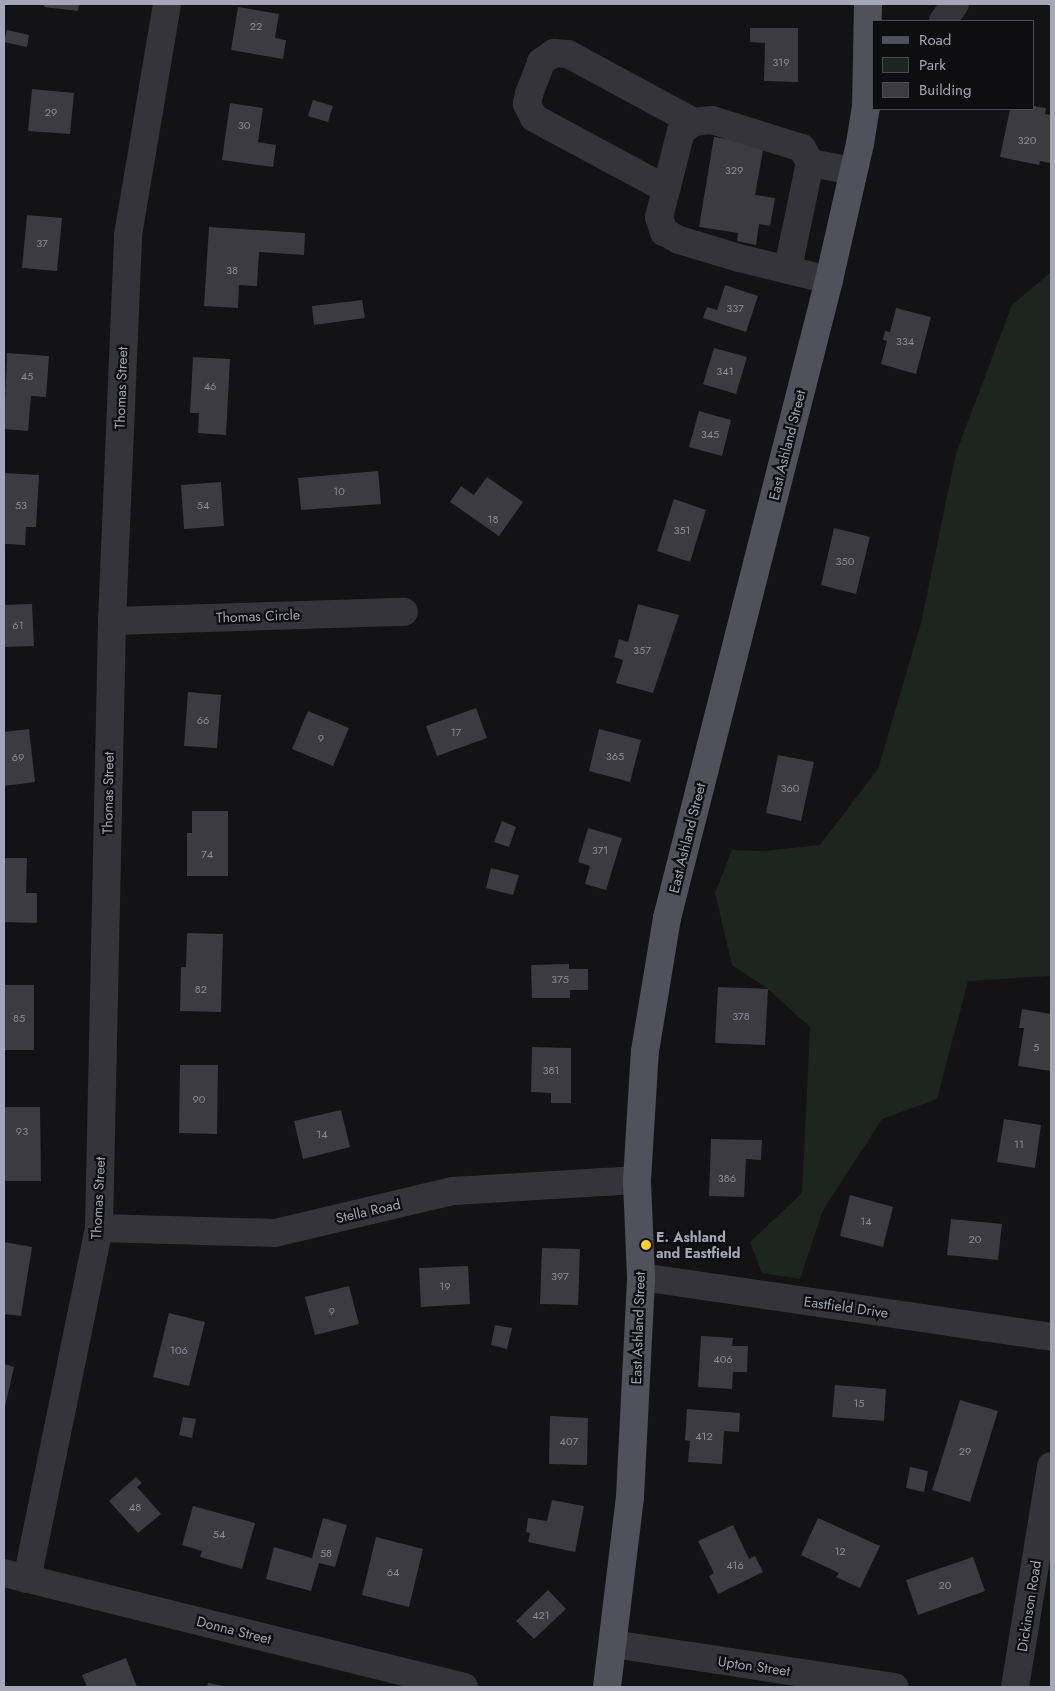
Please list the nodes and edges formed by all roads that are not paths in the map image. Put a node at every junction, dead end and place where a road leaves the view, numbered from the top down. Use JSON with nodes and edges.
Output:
{"nodes":[{"id":1,"x":167,"y":4,"type":"edge"},
{"id":2,"x":868,"y":4,"type":"edge"},
{"id":3,"x":956,"y":4,"type":"edge"},
{"id":4,"x":944,"y":20,"type":"edge"},
{"id":5,"x":870,"y":104,"type":"edge"},
{"id":6,"x":694,"y":122,"type":"junction"},
{"id":7,"x":810,"y":162,"type":"junction"},
{"id":8,"x":853,"y":171,"type":"junction"},
{"id":9,"x":666,"y":189,"type":"junction"},
{"id":10,"x":788,"y":268,"type":"junction"},
{"id":11,"x":829,"y":280,"type":"junction"},
{"id":12,"x":404,"y":612,"type":"dead end"},
{"id":13,"x":112,"y":620,"type":"junction"},
{"id":14,"x":637,"y":1180,"type":"junction"},
{"id":15,"x":99,"y":1228,"type":"junction"},
{"id":16,"x":641,"y":1277,"type":"junction"},
{"id":17,"x":1051,"y":1337,"type":"edge"},
{"id":18,"x":1051,"y":1466,"type":"edge"},
{"id":19,"x":15,"y":1576,"type":"edge"},
{"id":20,"x":613,"y":1644,"type":"junction"},
{"id":21,"x":464,"y":1687,"type":"edge"},
{"id":22,"x":607,"y":1687,"type":"edge"},
{"id":23,"x":894,"y":1687,"type":"edge"},
{"id":24,"x":1015,"y":1687,"type":"edge"}],
"edges":[{"from":1,"to":13,"type":"street","name":"Thomas Street"},
{"from":2,"to":5,"type":"main road","name":"East Ashland Street"},
{"from":3,"to":4,"type":"street"},
{"from":5,"to":8,"type":"main road","name":"East Ashland Street"},
{"from":6,"to":7,"type":"street"},
{"from":6,"to":9,"type":"street"},
{"from":6,"to":9,"type":"street"},
{"from":7,"to":8,"type":"street"},
{"from":7,"to":10,"type":"street"},
{"from":8,"to":11,"type":"main road","name":"East Ashland Street"},
{"from":9,"to":10,"type":"street"},
{"from":10,"to":11,"type":"street"},
{"from":11,"to":14,"type":"main road","name":"East Ashland Street"},
{"from":12,"to":13,"type":"street","name":"Thomas Circle"},
{"from":13,"to":15,"type":"street","name":"Thomas Street"},
{"from":14,"to":15,"type":"street","name":"Stella Road"},
{"from":14,"to":16,"type":"main road","name":"East Ashland Street"},
{"from":15,"to":19,"type":"street","name":"Thomas Street"},
{"from":16,"to":17,"type":"street","name":"Eastfield Drive"},
{"from":16,"to":20,"type":"main road","name":"East Ashland Street"},
{"from":18,"to":24,"type":"street","name":"Dickinson Road"},
{"from":19,"to":21,"type":"street","name":"Donna Street"},
{"from":20,"to":22,"type":"main road","name":"East Ashland Street"},
{"from":20,"to":23,"type":"street","name":"Upton Street"}]}
